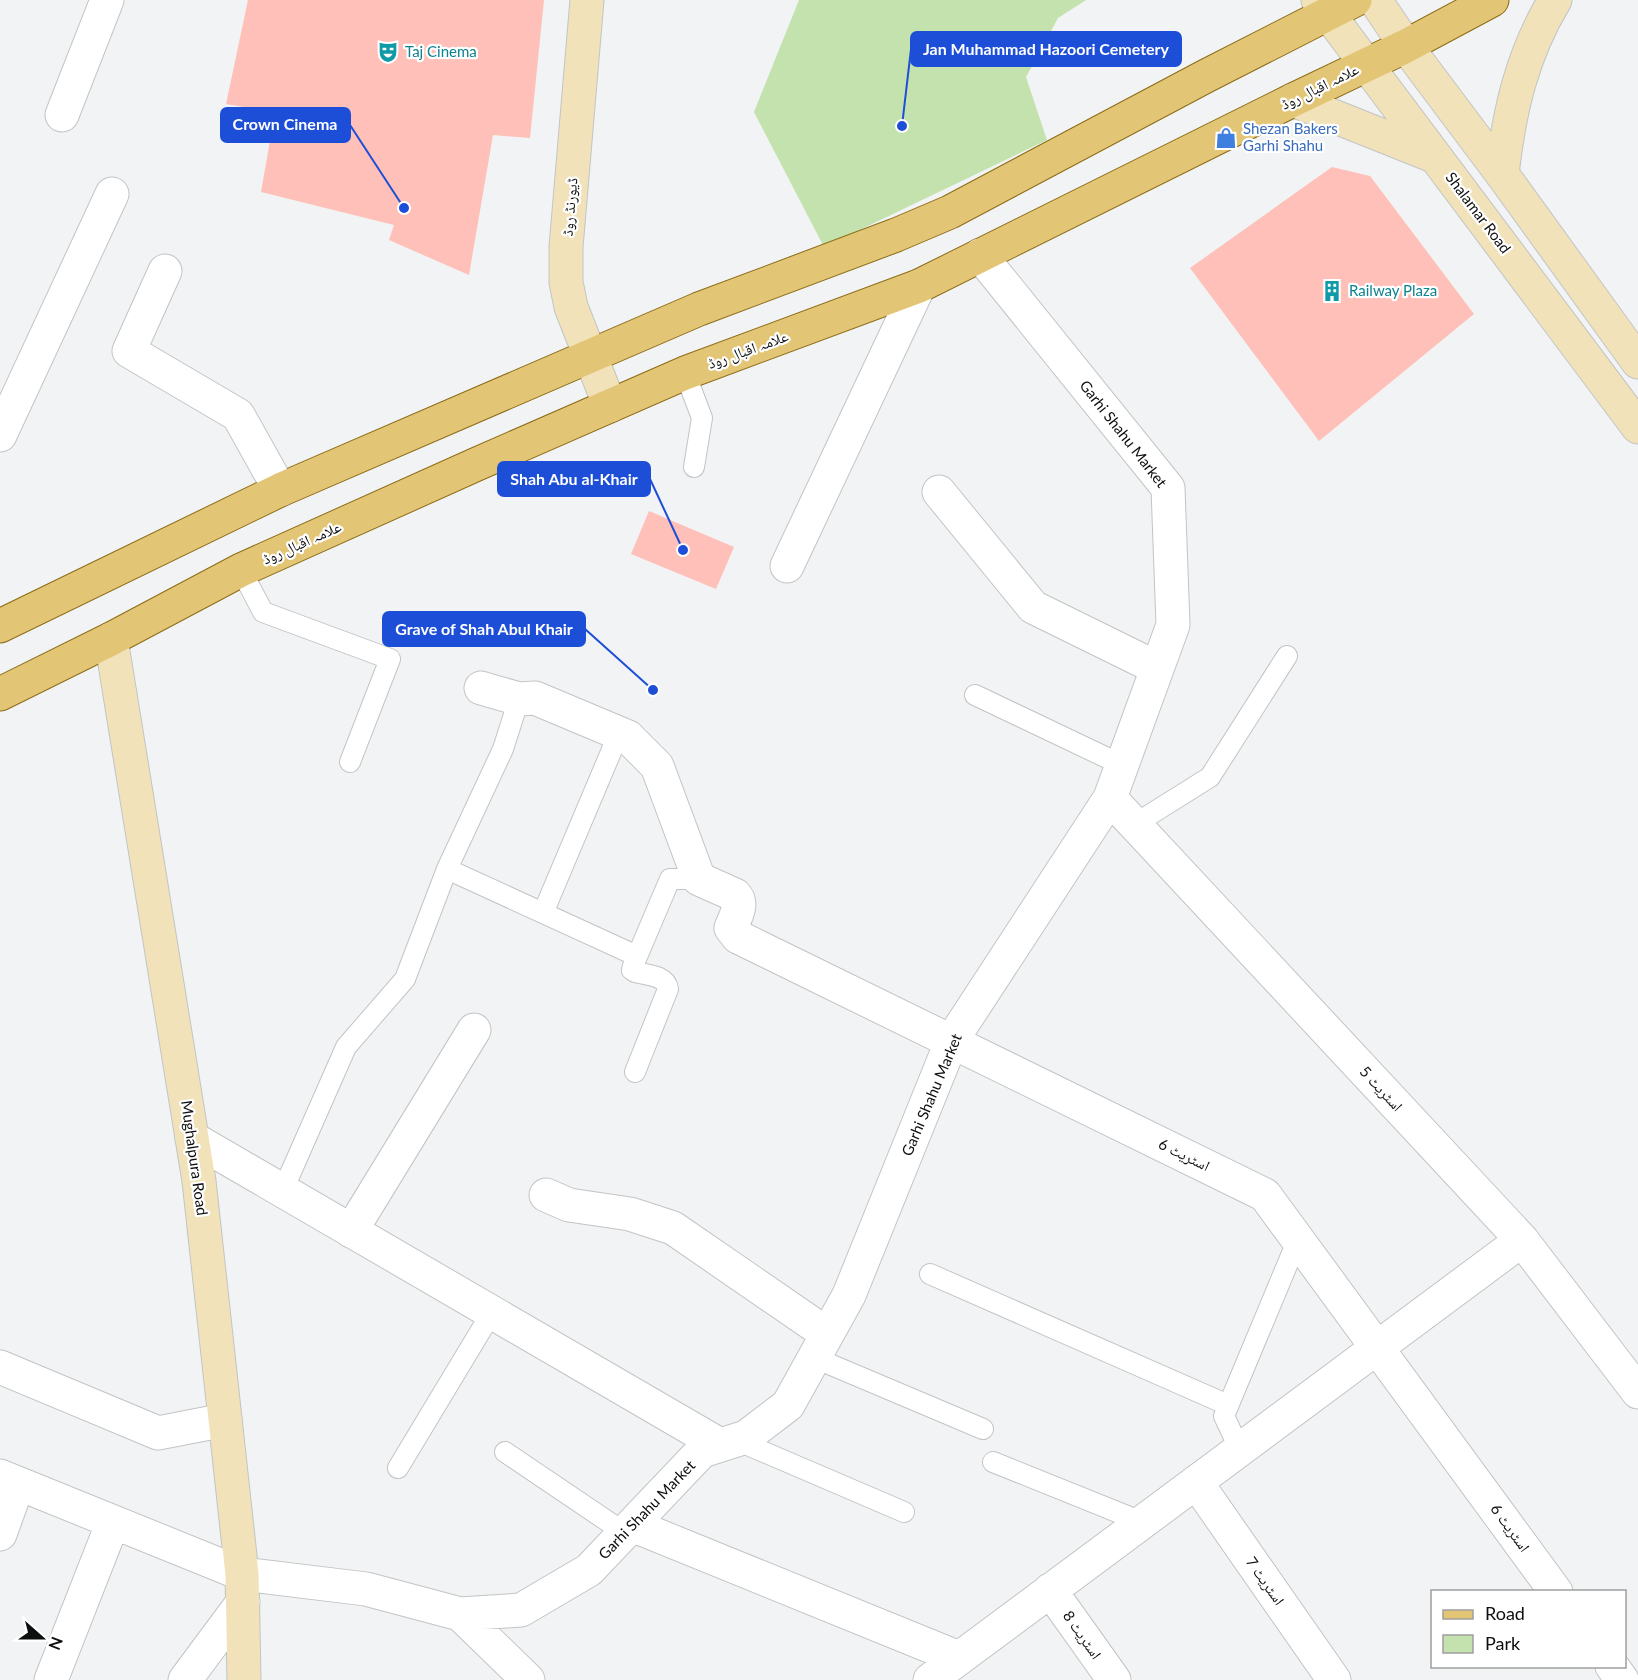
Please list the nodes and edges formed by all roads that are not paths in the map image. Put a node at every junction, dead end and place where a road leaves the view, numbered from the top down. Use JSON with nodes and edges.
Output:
{"nodes":[{"id":1,"x":107,"y":0,"type":"edge"},
{"id":2,"x":587,"y":0,"type":"edge"},
{"id":3,"x":1376,"y":0,"type":"edge"},
{"id":4,"x":1492,"y":0,"type":"edge"},
{"id":5,"x":1555,"y":0,"type":"edge"},
{"id":6,"x":1333,"y":4,"type":"edge"},
{"id":7,"x":1406,"y":46,"type":"junction"},
{"id":8,"x":1367,"y":65,"type":"junction"},
{"id":9,"x":1293,"y":100,"type":"junction"},
{"id":10,"x":62,"y":115,"type":"dead end"},
{"id":11,"x":1436,"y":157,"type":"junction"},
{"id":12,"x":1502,"y":174,"type":"junction"},
{"id":13,"x":111,"y":194,"type":"dead end"},
{"id":14,"x":980,"y":255,"type":"junction"},
{"id":15,"x":165,"y":271,"type":"dead end"},
{"id":16,"x":920,"y":286,"type":"junction"},
{"id":17,"x":591,"y":357,"type":"junction"},
{"id":18,"x":1638,"y":362,"type":"edge"},
{"id":19,"x":685,"y":373,"type":"junction"},
{"id":20,"x":610,"y":406,"type":"junction"},
{"id":21,"x":1638,"y":427,"type":"edge"},
{"id":22,"x":0,"y":435,"type":"edge"},
{"id":23,"x":694,"y":467,"type":"dead end"},
{"id":24,"x":280,"y":490,"type":"junction"},
{"id":25,"x":939,"y":492,"type":"dead end"},
{"id":26,"x":787,"y":566,"type":"dead end"},
{"id":27,"x":241,"y":570,"type":"junction"},
{"id":28,"x":2,"y":622,"type":"edge"},
{"id":29,"x":111,"y":639,"type":"junction"},
{"id":30,"x":1287,"y":656,"type":"dead end"},
{"id":31,"x":1157,"y":668,"type":"junction"},
{"id":32,"x":481,"y":688,"type":"dead end"},
{"id":33,"x":0,"y":694,"type":"edge"},
{"id":34,"x":975,"y":695,"type":"dead end"},
{"id":35,"x":519,"y":699,"type":"junction"},
{"id":36,"x":619,"y":733,"type":"junction"},
{"id":37,"x":350,"y":762,"type":"dead end"},
{"id":38,"x":1122,"y":765,"type":"junction"},
{"id":39,"x":1110,"y":798,"type":"junction"},
{"id":40,"x":1135,"y":824,"type":"junction"},
{"id":41,"x":447,"y":868,"type":"junction"},
{"id":42,"x":699,"y":879,"type":"junction"},
{"id":43,"x":543,"y":913,"type":"junction"},
{"id":44,"x":637,"y":956,"type":"junction"},
{"id":45,"x":474,"y":1030,"type":"dead end"},
{"id":46,"x":952,"y":1040,"type":"junction"},
{"id":47,"x":635,"y":1072,"type":"dead end"},
{"id":48,"x":192,"y":1138,"type":"junction"},
{"id":49,"x":283,"y":1190,"type":"junction"},
{"id":50,"x":546,"y":1195,"type":"dead end"},
{"id":51,"x":351,"y":1231,"type":"junction"},
{"id":52,"x":1298,"y":1239,"type":"junction"},
{"id":53,"x":1522,"y":1240,"type":"junction"},
{"id":54,"x":930,"y":1274,"type":"dead end"},
{"id":55,"x":492,"y":1312,"type":"junction"},
{"id":56,"x":821,"y":1346,"type":"junction"},
{"id":57,"x":1377,"y":1348,"type":"junction"},
{"id":58,"x":0,"y":1367,"type":"edge"},
{"id":59,"x":1638,"y":1392,"type":"edge"},
{"id":60,"x":1228,"y":1405,"type":"junction"},
{"id":61,"x":225,"y":1420,"type":"junction"},
{"id":62,"x":983,"y":1429,"type":"dead end"},
{"id":63,"x":728,"y":1443,"type":"junction"},
{"id":64,"x":1240,"y":1450,"type":"junction"},
{"id":65,"x":505,"y":1452,"type":"dead end"},
{"id":66,"x":993,"y":1462,"type":"dead end"},
{"id":67,"x":398,"y":1468,"type":"dead end"},
{"id":68,"x":9,"y":1480,"type":"edge"},
{"id":69,"x":1196,"y":1482,"type":"junction"},
{"id":70,"x":904,"y":1512,"type":"dead end"},
{"id":71,"x":113,"y":1522,"type":"junction"},
{"id":72,"x":1142,"y":1522,"type":"junction"},
{"id":73,"x":628,"y":1529,"type":"junction"},
{"id":74,"x":0,"y":1534,"type":"edge"},
{"id":75,"x":243,"y":1588,"type":"junction"},
{"id":76,"x":1050,"y":1590,"type":"junction"},
{"id":77,"x":1555,"y":1590,"type":"edge"},
{"id":78,"x":460,"y":1614,"type":"junction"},
{"id":79,"x":959,"y":1658,"type":"junction"},
{"id":80,"x":51,"y":1680,"type":"edge"},
{"id":81,"x":185,"y":1680,"type":"edge"},
{"id":82,"x":244,"y":1680,"type":"edge"},
{"id":83,"x":528,"y":1680,"type":"edge"},
{"id":84,"x":930,"y":1680,"type":"edge"},
{"id":85,"x":1114,"y":1680,"type":"edge"},
{"id":86,"x":1334,"y":1680,"type":"edge"}],
"edges":[{"from":1,"to":10,"type":"street"},
{"from":2,"to":17,"type":"main road","name":"ڈیورنڈ روڈ"},
{"from":3,"to":7,"type":"main road"},
{"from":4,"to":7,"type":"main road","name":"علامہ اقبال روڈ"},
{"from":5,"to":12,"type":"main road"},
{"from":6,"to":8,"type":"main road","name":"Shalamar Road"},
{"from":6,"to":17,"type":"main road"},
{"from":7,"to":8,"type":"main road","name":"علامہ اقبال روڈ"},
{"from":7,"to":12,"type":"main road"},
{"from":8,"to":9,"type":"main road","name":"علامہ اقبال روڈ"},
{"from":8,"to":11,"type":"main road","name":"Shalamar Road"},
{"from":9,"to":11,"type":"main road"},
{"from":9,"to":14,"type":"main road","name":"علامہ اقبال روڈ"},
{"from":11,"to":21,"type":"main road","name":"Shalamar Road"},
{"from":12,"to":18,"type":"main road"},
{"from":13,"to":22,"type":"street"},
{"from":14,"to":16,"type":"main road","name":"علامہ اقبال روڈ"},
{"from":14,"to":31,"type":"street","name":"Garhi Shahu Market"},
{"from":15,"to":24,"type":"street"},
{"from":16,"to":19,"type":"main road","name":"علامہ اقبال روڈ"},
{"from":16,"to":26,"type":"street"},
{"from":17,"to":20,"type":"main road","name":"ڈیورنڈ روڈ"},
{"from":17,"to":24,"type":"main road"},
{"from":19,"to":20,"type":"main road","name":"علامہ اقبال روڈ"},
{"from":19,"to":23,"type":"lane"},
{"from":20,"to":27,"type":"main road","name":"علامہ اقبال روڈ"},
{"from":24,"to":28,"type":"main road"},
{"from":25,"to":31,"type":"street"},
{"from":27,"to":29,"type":"main road","name":"علامہ اقبال روڈ"},
{"from":27,"to":37,"type":"lane"},
{"from":29,"to":33,"type":"main road","name":"علامہ اقبال روڈ"},
{"from":29,"to":48,"type":"main road","name":"Mughalpura Road"},
{"from":30,"to":40,"type":"lane"},
{"from":31,"to":38,"type":"street","name":"Garhi Shahu Market"},
{"from":32,"to":35,"type":"street"},
{"from":34,"to":38,"type":"lane"},
{"from":35,"to":36,"type":"street"},
{"from":35,"to":41,"type":"lane"},
{"from":36,"to":42,"type":"street"},
{"from":36,"to":43,"type":"lane"},
{"from":38,"to":39,"type":"street","name":"Garhi Shahu Market"},
{"from":39,"to":40,"type":"street","name":"اسٹریٹ 5"},
{"from":39,"to":46,"type":"street","name":"Garhi Shahu Market"},
{"from":40,"to":53,"type":"street","name":"اسٹریٹ 5"},
{"from":41,"to":43,"type":"lane"},
{"from":41,"to":49,"type":"lane"},
{"from":42,"to":44,"type":"lane"},
{"from":42,"to":46,"type":"street","name":"اسٹریٹ 6"},
{"from":43,"to":44,"type":"lane"},
{"from":44,"to":47,"type":"lane"},
{"from":45,"to":51,"type":"street"},
{"from":46,"to":52,"type":"street","name":"اسٹریٹ 6"},
{"from":46,"to":56,"type":"street","name":"Garhi Shahu Market"},
{"from":48,"to":49,"type":"street"},
{"from":48,"to":61,"type":"main road","name":"Mughalpura Road"},
{"from":49,"to":51,"type":"street"},
{"from":50,"to":56,"type":"street"},
{"from":51,"to":55,"type":"street"},
{"from":52,"to":57,"type":"street","name":"اسٹریٹ 6"},
{"from":52,"to":60,"type":"lane"},
{"from":53,"to":57,"type":"street"},
{"from":53,"to":59,"type":"street","name":"اسٹریٹ 5"},
{"from":54,"to":60,"type":"lane"},
{"from":55,"to":63,"type":"street"},
{"from":55,"to":67,"type":"lane"},
{"from":56,"to":62,"type":"lane"},
{"from":56,"to":63,"type":"street","name":"Garhi Shahu Market"},
{"from":57,"to":64,"type":"street"},
{"from":57,"to":77,"type":"street","name":"اسٹریٹ 6"},
{"from":58,"to":61,"type":"street"},
{"from":60,"to":64,"type":"lane"},
{"from":61,"to":75,"type":"main road","name":"Mughalpura Road"},
{"from":63,"to":70,"type":"lane"},
{"from":63,"to":73,"type":"street","name":"Garhi Shahu Market"},
{"from":64,"to":69,"type":"street"},
{"from":65,"to":73,"type":"lane"},
{"from":66,"to":72,"type":"lane"},
{"from":68,"to":71,"type":"street","name":"Garhi Shahu Market"},
{"from":68,"to":74,"type":"street"},
{"from":69,"to":72,"type":"street"},
{"from":69,"to":86,"type":"street","name":"اسٹریٹ 7"},
{"from":71,"to":75,"type":"street","name":"Garhi Shahu Market"},
{"from":71,"to":80,"type":"street"},
{"from":72,"to":76,"type":"street"},
{"from":73,"to":78,"type":"street","name":"Garhi Shahu Market"},
{"from":73,"to":79,"type":"street"},
{"from":75,"to":78,"type":"street","name":"Garhi Shahu Market"},
{"from":75,"to":81,"type":"street"},
{"from":75,"to":82,"type":"main road","name":"Mughalpura Road"},
{"from":76,"to":79,"type":"street"},
{"from":76,"to":85,"type":"street","name":"اسٹریٹ 8"},
{"from":78,"to":83,"type":"street"},
{"from":79,"to":84,"type":"street"}]}
